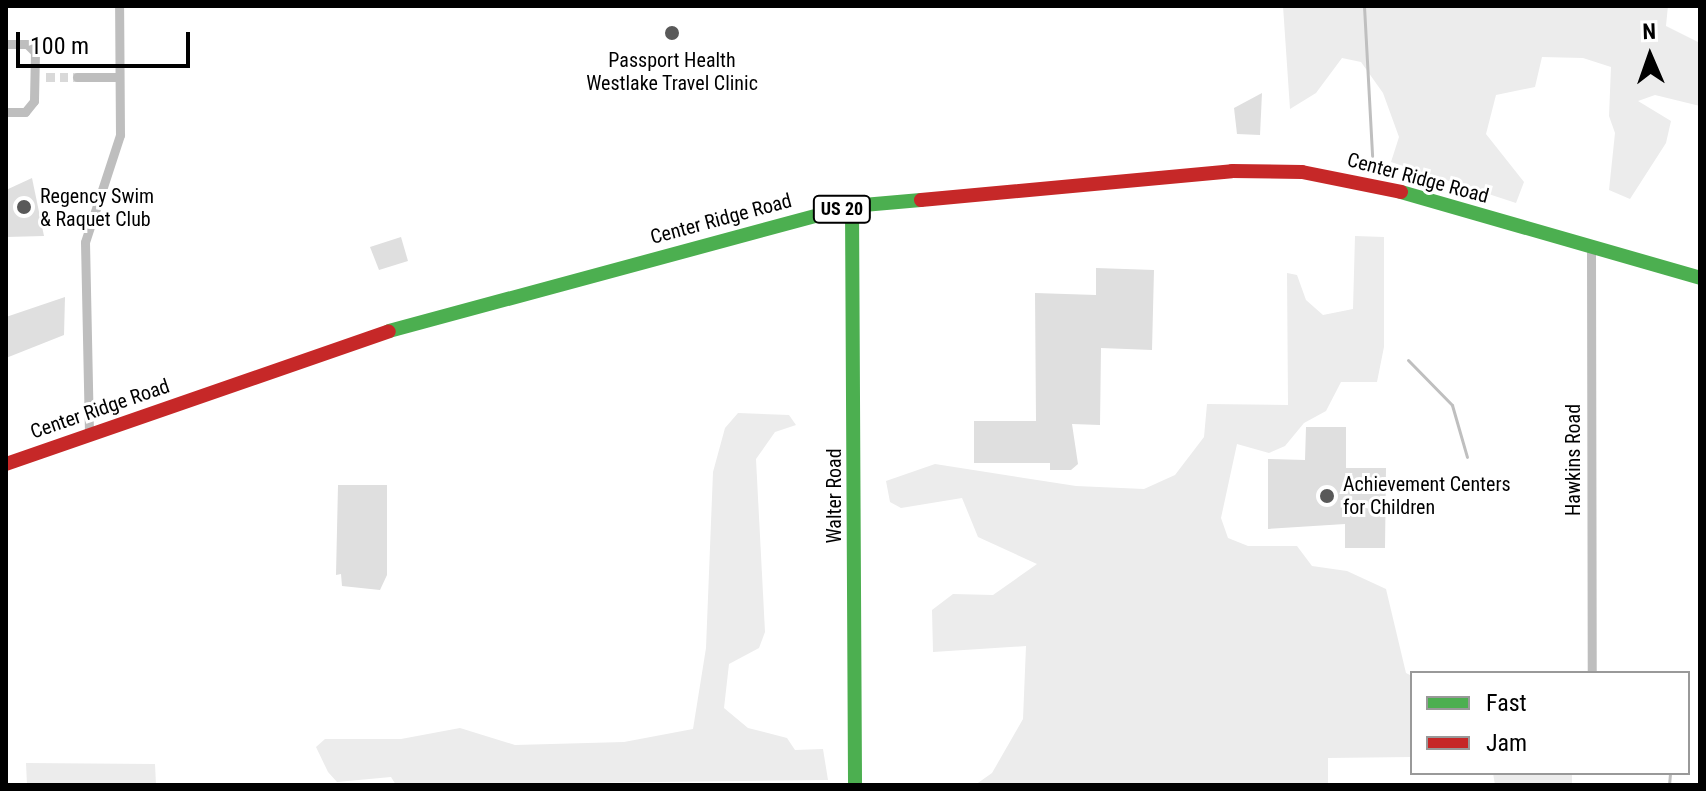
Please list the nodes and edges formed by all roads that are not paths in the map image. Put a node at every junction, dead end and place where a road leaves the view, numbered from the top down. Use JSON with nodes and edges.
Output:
{"nodes":[{"id":1,"x":119,"y":6,"type":"edge"},
{"id":2,"x":6,"y":44,"type":"edge"},
{"id":3,"x":77,"y":77,"type":"tunnel mouth"},
{"id":4,"x":119,"y":77,"type":"junction"},
{"id":5,"x":6,"y":112,"type":"edge"},
{"id":6,"x":852,"y":206,"type":"junction"},
{"id":7,"x":1591,"y":247,"type":"junction"},
{"id":8,"x":1700,"y":278,"type":"edge"},
{"id":9,"x":89,"y":433,"type":"junction"},
{"id":10,"x":6,"y":464,"type":"edge"},
{"id":11,"x":1592,"y":671,"type":"edge"},
{"id":12,"x":855,"y":785,"type":"edge"}],
"edges":[{"from":1,"to":4,"type":"street"},
{"from":2,"to":5,"type":"street"},
{"from":3,"to":4,"type":"street"},
{"from":4,"to":9,"type":"street"},
{"from":6,"to":7,"type":"main road","name":"Center Ridge Road","number":"US 20"},
{"from":6,"to":9,"type":"main road","name":"Center Ridge Road","number":"US 20"},
{"from":6,"to":12,"type":"main road","name":"Walter Road"},
{"from":7,"to":8,"type":"main road","name":"Center Ridge Road","number":"US 20"},
{"from":7,"to":11,"type":"street","name":"Hawkins Road"},
{"from":9,"to":10,"type":"main road","name":"Center Ridge Road","number":"US 20"}]}
